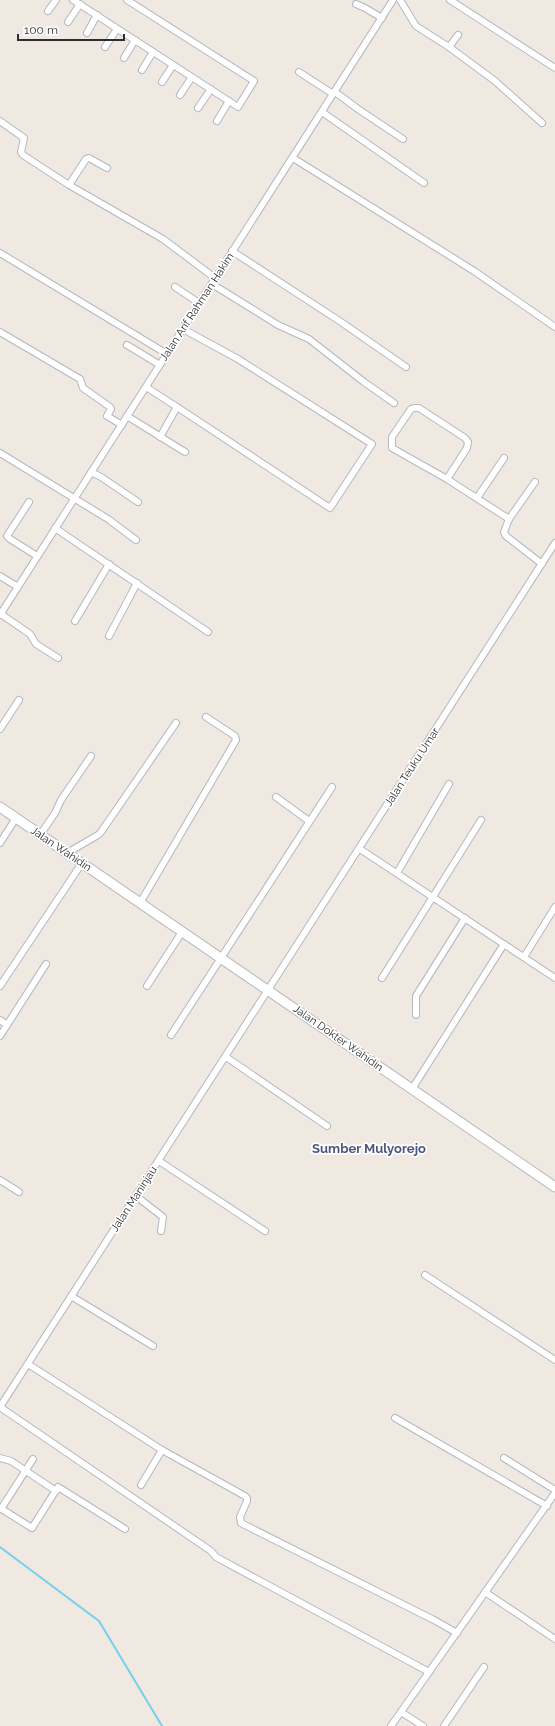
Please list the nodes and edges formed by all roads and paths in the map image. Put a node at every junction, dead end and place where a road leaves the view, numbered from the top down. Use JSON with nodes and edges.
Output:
{"nodes":[{"id":1,"x":56,"y":0,"type":"edge"},
{"id":2,"x":73,"y":0,"type":"edge"},
{"id":3,"x":127,"y":0,"type":"edge"},
{"id":4,"x":400,"y":0,"type":"edge"},
{"id":5,"x":450,"y":0,"type":"edge"},
{"id":6,"x":391,"y":2,"type":"edge"},
{"id":7,"x":80,"y":4,"type":"junction"},
{"id":8,"x":356,"y":4,"type":"dead end"},
{"id":9,"x":48,"y":11,"type":"dead end"},
{"id":10,"x":97,"y":16,"type":"junction"},
{"id":11,"x":382,"y":18,"type":"junction"},
{"id":12,"x":68,"y":22,"type":"dead end"},
{"id":13,"x":117,"y":28,"type":"junction"},
{"id":14,"x":87,"y":34,"type":"dead end"},
{"id":15,"x":458,"y":35,"type":"dead end"},
{"id":16,"x":135,"y":40,"type":"junction"},
{"id":17,"x":105,"y":47,"type":"dead end"},
{"id":18,"x":449,"y":47,"type":"junction"},
{"id":19,"x":153,"y":52,"type":"junction"},
{"id":20,"x":124,"y":58,"type":"dead end"},
{"id":21,"x":173,"y":65,"type":"junction"},
{"id":22,"x":555,"y":68,"type":"edge"},
{"id":23,"x":142,"y":70,"type":"dead end"},
{"id":24,"x":300,"y":72,"type":"dead end"},
{"id":25,"x":192,"y":77,"type":"junction"},
{"id":26,"x":162,"y":82,"type":"dead end"},
{"id":27,"x":211,"y":89,"type":"junction"},
{"id":28,"x":334,"y":93,"type":"junction"},
{"id":29,"x":180,"y":95,"type":"dead end"},
{"id":30,"x":229,"y":101,"type":"junction"},
{"id":31,"x":198,"y":108,"type":"dead end"},
{"id":32,"x":322,"y":112,"type":"junction"},
{"id":33,"x":0,"y":121,"type":"edge"},
{"id":34,"x":217,"y":121,"type":"dead end"},
{"id":35,"x":542,"y":123,"type":"dead end"},
{"id":36,"x":403,"y":139,"type":"dead end"},
{"id":37,"x":292,"y":158,"type":"junction"},
{"id":38,"x":107,"y":168,"type":"dead end"},
{"id":39,"x":424,"y":183,"type":"dead end"},
{"id":40,"x":69,"y":185,"type":"junction"},
{"id":41,"x":232,"y":251,"type":"junction"},
{"id":42,"x":0,"y":253,"type":"edge"},
{"id":43,"x":215,"y":278,"type":"junction"},
{"id":44,"x":212,"y":284,"type":"junction"},
{"id":45,"x":175,"y":287,"type":"dead end"},
{"id":46,"x":199,"y":303,"type":"junction"},
{"id":47,"x":555,"y":327,"type":"edge"},
{"id":48,"x":183,"y":329,"type":"junction"},
{"id":49,"x":0,"y":332,"type":"edge"},
{"id":50,"x":127,"y":345,"type":"dead end"},
{"id":51,"x":167,"y":354,"type":"junction"},
{"id":52,"x":160,"y":365,"type":"junction"},
{"id":53,"x":406,"y":367,"type":"dead end"},
{"id":54,"x":146,"y":387,"type":"junction"},
{"id":55,"x":394,"y":403,"type":"dead end"},
{"id":56,"x":177,"y":407,"type":"junction"},
{"id":57,"x":127,"y":416,"type":"junction"},
{"id":58,"x":122,"y":425,"type":"junction"},
{"id":59,"x":160,"y":437,"type":"junction"},
{"id":60,"x":184,"y":452,"type":"dead end"},
{"id":61,"x":0,"y":453,"type":"edge"},
{"id":62,"x":504,"y":458,"type":"dead end"},
{"id":63,"x":91,"y":472,"type":"junction"},
{"id":64,"x":447,"y":479,"type":"junction"},
{"id":65,"x":535,"y":482,"type":"dead end"},
{"id":66,"x":477,"y":498,"type":"junction"},
{"id":67,"x":74,"y":499,"type":"junction"},
{"id":68,"x":29,"y":502,"type":"dead end"},
{"id":69,"x":138,"y":502,"type":"dead end"},
{"id":70,"x":509,"y":519,"type":"junction"},
{"id":71,"x":55,"y":528,"type":"junction"},
{"id":72,"x":136,"y":540,"type":"dead end"},
{"id":73,"x":555,"y":543,"type":"edge"},
{"id":74,"x":37,"y":556,"type":"junction"},
{"id":75,"x":108,"y":564,"type":"junction"},
{"id":76,"x":542,"y":564,"type":"junction"},
{"id":77,"x":0,"y":576,"type":"edge"},
{"id":78,"x":137,"y":583,"type":"junction"},
{"id":79,"x":18,"y":587,"type":"junction"},
{"id":80,"x":0,"y":614,"type":"edge"},
{"id":81,"x":75,"y":621,"type":"dead end"},
{"id":82,"x":208,"y":632,"type":"dead end"},
{"id":83,"x":109,"y":636,"type":"dead end"},
{"id":84,"x":58,"y":658,"type":"dead end"},
{"id":85,"x":19,"y":700,"type":"dead end"},
{"id":86,"x":206,"y":717,"type":"dead end"},
{"id":87,"x":176,"y":723,"type":"dead end"},
{"id":88,"x":0,"y":729,"type":"edge"},
{"id":89,"x":91,"y":756,"type":"dead end"},
{"id":90,"x":449,"y":784,"type":"dead end"},
{"id":91,"x":332,"y":787,"type":"dead end"},
{"id":92,"x":276,"y":797,"type":"dead end"},
{"id":93,"x":0,"y":807,"type":"edge"},
{"id":94,"x":16,"y":818,"type":"junction"},
{"id":95,"x":481,"y":820,"type":"dead end"},
{"id":96,"x":309,"y":822,"type":"junction"},
{"id":97,"x":40,"y":835,"type":"junction"},
{"id":98,"x":0,"y":843,"type":"edge"},
{"id":99,"x":360,"y":849,"type":"junction"},
{"id":100,"x":67,"y":853,"type":"junction"},
{"id":101,"x":82,"y":863,"type":"junction"},
{"id":102,"x":397,"y":873,"type":"junction"},
{"id":103,"x":121,"y":890,"type":"joint"},
{"id":104,"x":432,"y":896,"type":"junction"},
{"id":105,"x":140,"y":903,"type":"junction"},
{"id":106,"x":555,"y":907,"type":"edge"},
{"id":107,"x":465,"y":918,"type":"junction"},
{"id":108,"x":182,"y":932,"type":"junction"},
{"id":109,"x":504,"y":944,"type":"junction"},
{"id":110,"x":220,"y":957,"type":"junction"},
{"id":111,"x":524,"y":958,"type":"junction"},
{"id":112,"x":46,"y":964,"type":"dead end"},
{"id":113,"x":382,"y":978,"type":"dead end"},
{"id":114,"x":555,"y":978,"type":"edge"},
{"id":115,"x":0,"y":986,"type":"edge"},
{"id":116,"x":148,"y":986,"type":"dead end"},
{"id":117,"x":269,"y":991,"type":"junction"},
{"id":118,"x":416,"y":1015,"type":"dead end"},
{"id":119,"x":0,"y":1020,"type":"edge"},
{"id":120,"x":7,"y":1025,"type":"junction"},
{"id":121,"x":171,"y":1035,"type":"dead end"},
{"id":122,"x":0,"y":1036,"type":"edge"},
{"id":123,"x":226,"y":1057,"type":"junction"},
{"id":124,"x":412,"y":1089,"type":"junction"},
{"id":125,"x":327,"y":1126,"type":"dead end"},
{"id":126,"x":158,"y":1161,"type":"junction"},
{"id":127,"x":0,"y":1180,"type":"edge"},
{"id":128,"x":555,"y":1188,"type":"edge"},
{"id":129,"x":19,"y":1192,"type":"dead end"},
{"id":130,"x":136,"y":1196,"type":"junction"},
{"id":131,"x":162,"y":1231,"type":"dead end"},
{"id":132,"x":266,"y":1231,"type":"dead end"},
{"id":133,"x":425,"y":1275,"type":"dead end"},
{"id":134,"x":71,"y":1296,"type":"junction"},
{"id":135,"x":153,"y":1346,"type":"dead end"},
{"id":136,"x":555,"y":1360,"type":"edge"},
{"id":137,"x":28,"y":1364,"type":"junction"},
{"id":138,"x":0,"y":1407,"type":"edge"},
{"id":139,"x":395,"y":1418,"type":"dead end"},
{"id":140,"x":162,"y":1450,"type":"junction"},
{"id":141,"x":0,"y":1458,"type":"edge"},
{"id":142,"x":504,"y":1458,"type":"dead end"},
{"id":143,"x":33,"y":1459,"type":"dead end"},
{"id":144,"x":25,"y":1471,"type":"junction"},
{"id":145,"x":141,"y":1485,"type":"dead end"},
{"id":146,"x":56,"y":1491,"type":"junction"},
{"id":147,"x":555,"y":1492,"type":"edge"},
{"id":148,"x":547,"y":1506,"type":"junction"},
{"id":149,"x":1,"y":1508,"type":"edge"},
{"id":150,"x":125,"y":1529,"type":"dead end"},
{"id":151,"x":485,"y":1592,"type":"junction"},
{"id":152,"x":457,"y":1633,"type":"junction"},
{"id":153,"x":555,"y":1639,"type":"edge"},
{"id":154,"x":484,"y":1667,"type":"dead end"},
{"id":155,"x":429,"y":1672,"type":"junction"},
{"id":156,"x":401,"y":1712,"type":"junction"},
{"id":157,"x":390,"y":1726,"type":"edge"},
{"id":158,"x":423,"y":1726,"type":"edge"},
{"id":159,"x":444,"y":1726,"type":"edge"}],
"edges":[{"from":1,"to":9,"type":"street"},
{"from":2,"to":7,"type":"street"},
{"from":3,"to":30,"type":"street"},
{"from":4,"to":18,"type":"street"},
{"from":5,"to":22,"type":"street"},
{"from":6,"to":11,"type":"street","name":"Jalan Arif Rahman Hakim"},
{"from":7,"to":10,"type":"street"},
{"from":7,"to":12,"type":"street"},
{"from":8,"to":11,"type":"street"},
{"from":10,"to":13,"type":"street"},
{"from":10,"to":14,"type":"street"},
{"from":11,"to":28,"type":"street","name":"Jalan Arif Rahman Hakim"},
{"from":13,"to":16,"type":"street"},
{"from":13,"to":17,"type":"street"},
{"from":15,"to":18,"type":"street"},
{"from":16,"to":19,"type":"street"},
{"from":16,"to":20,"type":"street"},
{"from":18,"to":35,"type":"street"},
{"from":19,"to":21,"type":"street"},
{"from":19,"to":23,"type":"street"},
{"from":21,"to":25,"type":"street"},
{"from":21,"to":26,"type":"street"},
{"from":24,"to":28,"type":"street"},
{"from":25,"to":27,"type":"street"},
{"from":25,"to":29,"type":"street"},
{"from":27,"to":30,"type":"street"},
{"from":27,"to":31,"type":"street"},
{"from":28,"to":32,"type":"street","name":"Jalan Arif Rahman Hakim"},
{"from":28,"to":36,"type":"street"},
{"from":30,"to":34,"type":"street"},
{"from":32,"to":37,"type":"street","name":"Jalan Arif Rahman Hakim"},
{"from":32,"to":39,"type":"street"},
{"from":33,"to":40,"type":"street"},
{"from":37,"to":41,"type":"street","name":"Jalan Arif Rahman Hakim"},
{"from":37,"to":47,"type":"street"},
{"from":38,"to":40,"type":"street"},
{"from":40,"to":43,"type":"street"},
{"from":41,"to":43,"type":"street","name":"Jalan Arif Rahman Hakim"},
{"from":41,"to":53,"type":"street"},
{"from":42,"to":51,"type":"street"},
{"from":43,"to":44,"type":"street","name":"Jalan Arif Rahman Hakim"},
{"from":44,"to":46,"type":"street","name":"Jalan Arif Rahman Hakim"},
{"from":44,"to":55,"type":"street"},
{"from":45,"to":46,"type":"street"},
{"from":46,"to":48,"type":"street","name":"Jalan Arif Rahman Hakim"},
{"from":48,"to":51,"type":"street","name":"Jalan Arif Rahman Hakim"},
{"from":48,"to":56,"type":"street"},
{"from":49,"to":58,"type":"street"},
{"from":50,"to":52,"type":"street"},
{"from":51,"to":52,"type":"street","name":"Jalan Arif Rahman Hakim"},
{"from":52,"to":54,"type":"street","name":"Jalan Arif Rahman Hakim"},
{"from":54,"to":56,"type":"street"},
{"from":54,"to":57,"type":"street","name":"Jalan Arif Rahman Hakim"},
{"from":56,"to":59,"type":"street"},
{"from":57,"to":58,"type":"street","name":"Jalan Arif Rahman Hakim"},
{"from":57,"to":59,"type":"street"},
{"from":58,"to":63,"type":"street","name":"Jalan Arif Rahman Hakim"},
{"from":59,"to":60,"type":"street"},
{"from":61,"to":67,"type":"street"},
{"from":62,"to":66,"type":"street"},
{"from":63,"to":67,"type":"street","name":"Jalan Arif Rahman Hakim"},
{"from":63,"to":69,"type":"street"},
{"from":64,"to":64,"type":"street"},
{"from":64,"to":66,"type":"street"},
{"from":65,"to":70,"type":"street"},
{"from":66,"to":70,"type":"street"},
{"from":67,"to":71,"type":"street","name":"Jalan Arif Rahman Hakim"},
{"from":67,"to":72,"type":"street"},
{"from":68,"to":74,"type":"street"},
{"from":70,"to":76,"type":"street"},
{"from":71,"to":74,"type":"street","name":"Jalan Arif Rahman Hakim"},
{"from":71,"to":75,"type":"street"},
{"from":73,"to":76,"type":"street","name":"Jalan Teuku Umar"},
{"from":74,"to":79,"type":"street","name":"Jalan Arif Rahman Hakim"},
{"from":75,"to":78,"type":"street"},
{"from":75,"to":81,"type":"street"},
{"from":76,"to":99,"type":"street","name":"Jalan Teuku Umar"},
{"from":77,"to":79,"type":"street"},
{"from":78,"to":82,"type":"street"},
{"from":78,"to":83,"type":"street"},
{"from":79,"to":80,"type":"street","name":"Jalan Arif Rahman Hakim"},
{"from":80,"to":84,"type":"street"},
{"from":85,"to":88,"type":"street"},
{"from":86,"to":105,"type":"street"},
{"from":87,"to":100,"type":"street"},
{"from":89,"to":97,"type":"street"},
{"from":90,"to":102,"type":"street"},
{"from":91,"to":96,"type":"street"},
{"from":92,"to":96,"type":"street"},
{"from":93,"to":94,"type":"street","name":"Jalan Wahidin"},
{"from":94,"to":97,"type":"street","name":"Jalan Wahidin"},
{"from":94,"to":98,"type":"street"},
{"from":95,"to":104,"type":"street"},
{"from":96,"to":110,"type":"street"},
{"from":97,"to":100,"type":"street","name":"Jalan Wahidin"},
{"from":99,"to":102,"type":"street"},
{"from":99,"to":117,"type":"street","name":"Jalan Teuku Umar"},
{"from":100,"to":101,"type":"street","name":"Jalan Wahidin"},
{"from":101,"to":103,"type":"street","name":"Jalan Wahidin"},
{"from":101,"to":115,"type":"street"},
{"from":102,"to":104,"type":"street"},
{"from":103,"to":105,"type":"street","name":"Jalan Dokter Wahidin"},
{"from":104,"to":107,"type":"street"},
{"from":104,"to":113,"type":"street"},
{"from":105,"to":108,"type":"street","name":"Jalan Dokter Wahidin"},
{"from":106,"to":111,"type":"street"},
{"from":107,"to":109,"type":"street"},
{"from":107,"to":118,"type":"street"},
{"from":108,"to":110,"type":"street","name":"Jalan Dokter Wahidin"},
{"from":108,"to":116,"type":"street"},
{"from":109,"to":111,"type":"street"},
{"from":109,"to":124,"type":"street"},
{"from":110,"to":117,"type":"street","name":"Jalan Dokter Wahidin"},
{"from":110,"to":121,"type":"street"},
{"from":111,"to":114,"type":"street"},
{"from":112,"to":120,"type":"street"},
{"from":117,"to":123,"type":"street","name":"Jalan Maninjau"},
{"from":117,"to":124,"type":"street","name":"Jalan Dokter Wahidin"},
{"from":119,"to":120,"type":"street"},
{"from":120,"to":122,"type":"street"},
{"from":123,"to":125,"type":"street"},
{"from":123,"to":126,"type":"street","name":"Jalan Maninjau"},
{"from":124,"to":128,"type":"street","name":"Jalan Dokter Wahidin"},
{"from":126,"to":130,"type":"street","name":"Jalan Maninjau"},
{"from":126,"to":132,"type":"street"},
{"from":127,"to":129,"type":"street"},
{"from":130,"to":131,"type":"street"},
{"from":130,"to":134,"type":"street","name":"Jalan Maninjau"},
{"from":133,"to":136,"type":"street"},
{"from":134,"to":135,"type":"street"},
{"from":134,"to":137,"type":"street","name":"Jalan Maninjau"},
{"from":137,"to":138,"type":"street","name":"Jalan Maninjau"},
{"from":137,"to":140,"type":"street"},
{"from":138,"to":155,"type":"street"},
{"from":139,"to":148,"type":"street"},
{"from":140,"to":145,"type":"street"},
{"from":140,"to":152,"type":"street"},
{"from":141,"to":144,"type":"street"},
{"from":142,"to":147,"type":"street"},
{"from":143,"to":144,"type":"street"},
{"from":144,"to":146,"type":"street"},
{"from":144,"to":149,"type":"street"},
{"from":146,"to":149,"type":"street"},
{"from":146,"to":150,"type":"street"},
{"from":147,"to":148,"type":"street"},
{"from":148,"to":151,"type":"street"},
{"from":151,"to":152,"type":"street"},
{"from":151,"to":153,"type":"street"},
{"from":152,"to":155,"type":"street"},
{"from":154,"to":159,"type":"street"},
{"from":155,"to":156,"type":"street"},
{"from":156,"to":157,"type":"street"},
{"from":156,"to":158,"type":"street"}]}
